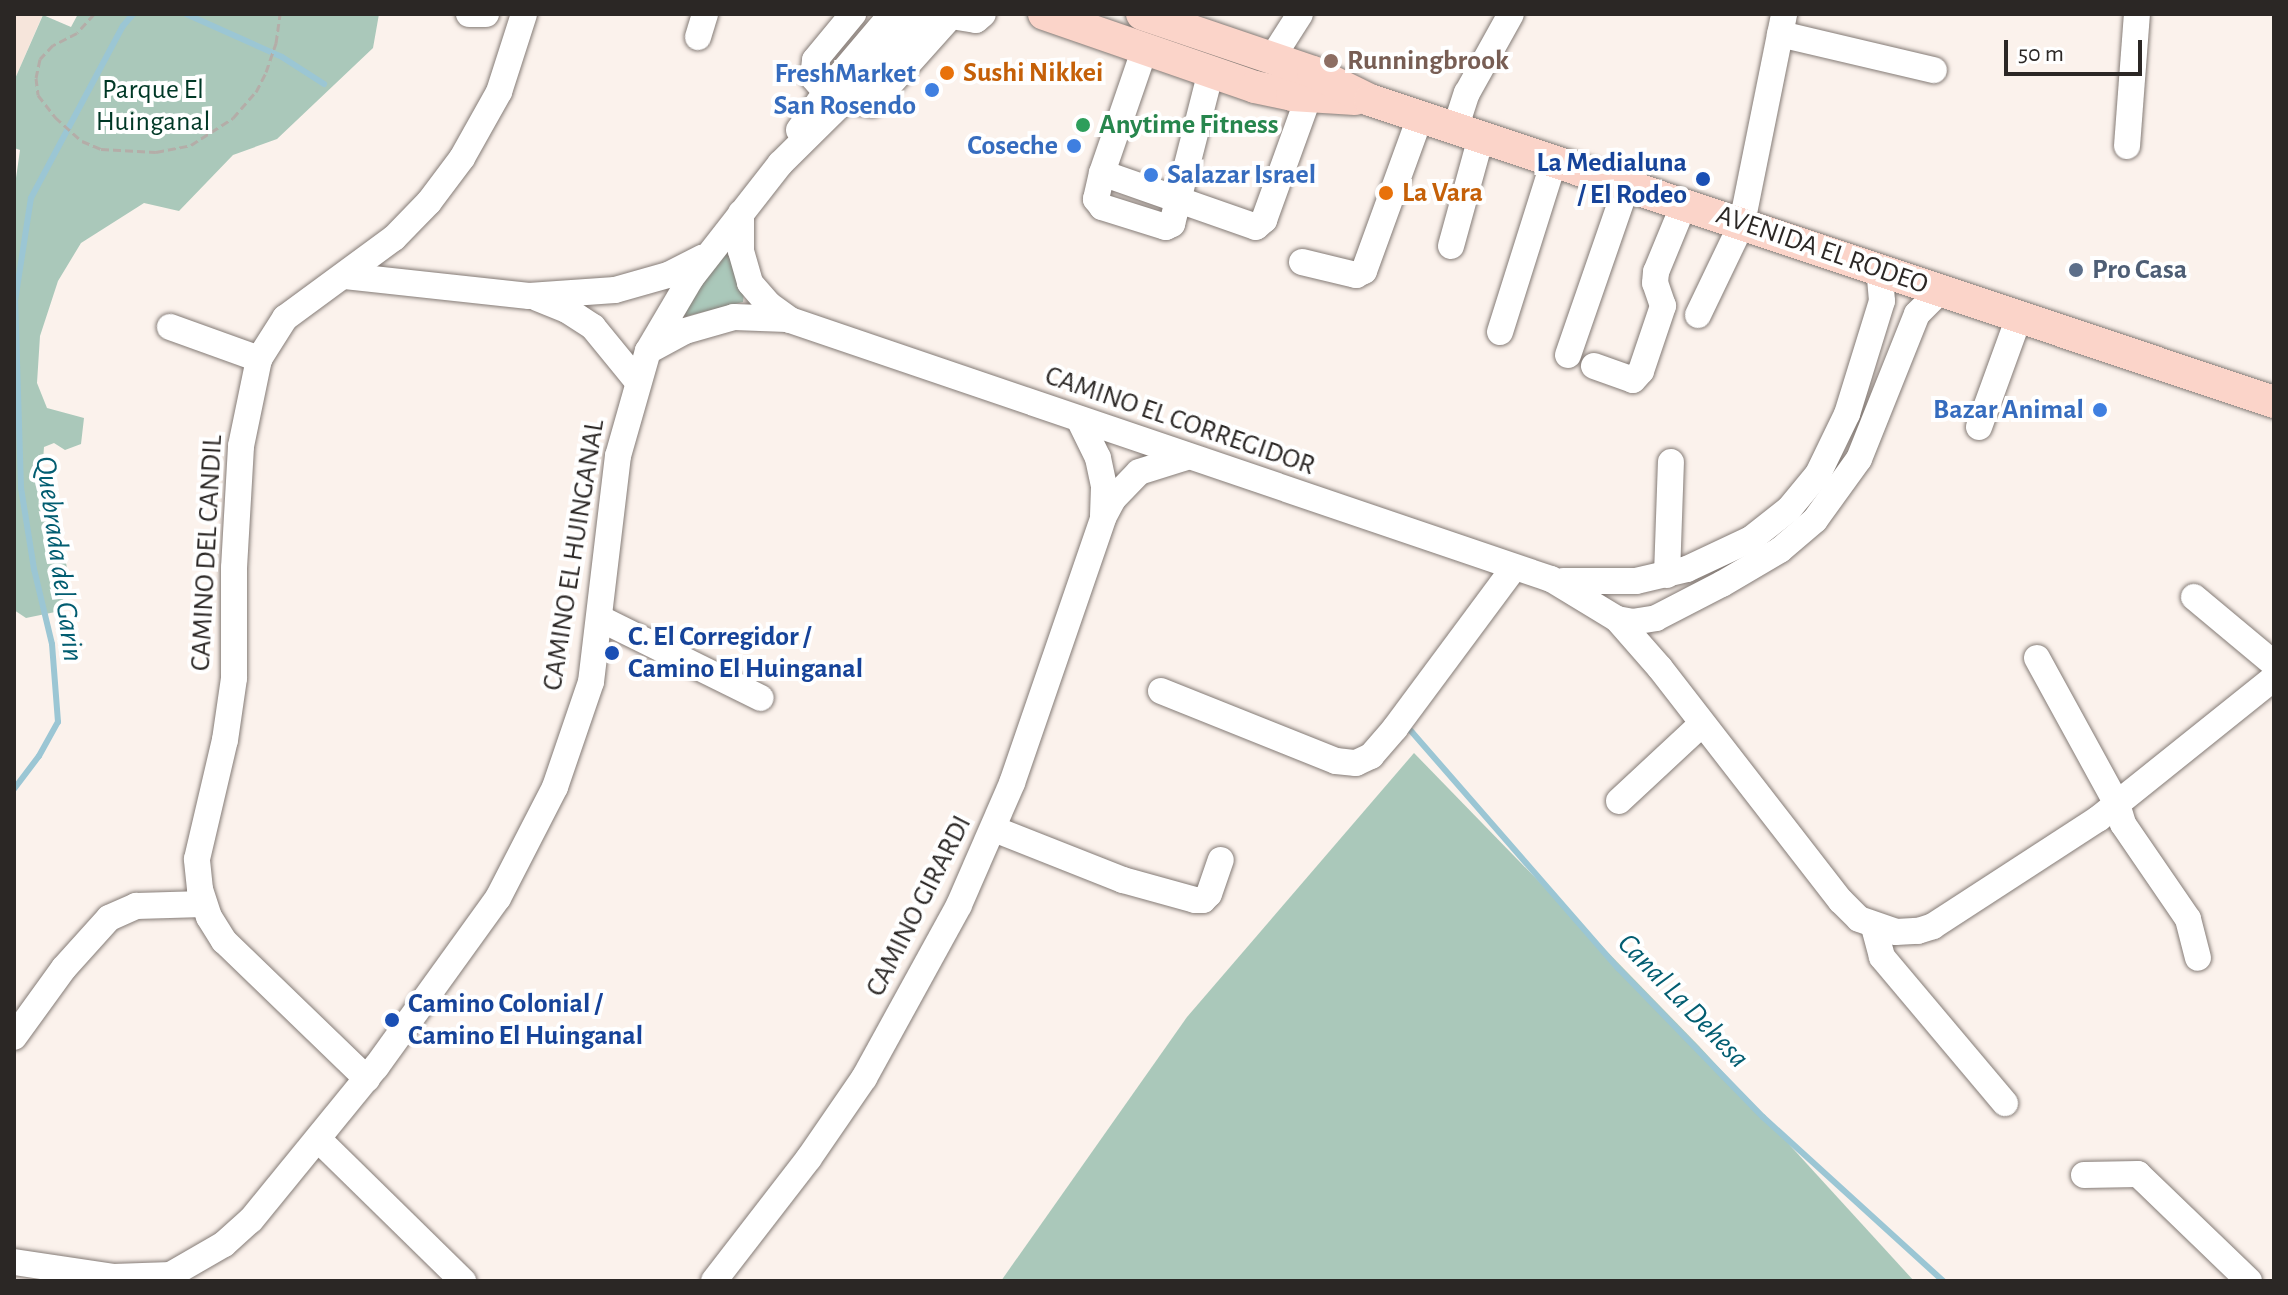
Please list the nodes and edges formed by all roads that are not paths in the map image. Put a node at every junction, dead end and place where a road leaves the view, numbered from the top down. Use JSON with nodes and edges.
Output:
{"nodes":[{"id":1,"x":469,"y":14,"type":"edge"},
{"id":2,"x":486,"y":14,"type":"edge"},
{"id":3,"x":524,"y":14,"type":"edge"},
{"id":4,"x":853,"y":14,"type":"edge"},
{"id":5,"x":921,"y":14,"type":"edge"},
{"id":6,"x":983,"y":14,"type":"edge"},
{"id":7,"x":1044,"y":14,"type":"edge"},
{"id":8,"x":1300,"y":14,"type":"edge"},
{"id":9,"x":1511,"y":14,"type":"edge"},
{"id":10,"x":2137,"y":14,"type":"edge"},
{"id":11,"x":1146,"y":23,"type":"edge"},
{"id":12,"x":1782,"y":24,"type":"edge"},
{"id":13,"x":904,"y":34,"type":"edge"},
{"id":14,"x":1272,"y":58,"type":"junction"},
{"id":15,"x":1934,"y":70,"type":"dead end"},
{"id":16,"x":1211,"y":71,"type":"junction"},
{"id":17,"x":836,"y":96,"type":"junction"},
{"id":18,"x":1309,"y":96,"type":"junction"},
{"id":19,"x":1370,"y":100,"type":"junction"},
{"id":20,"x":1420,"y":117,"type":"junction"},
{"id":21,"x":1468,"y":133,"type":"junction"},
{"id":22,"x":2127,"y":146,"type":"dead end"},
{"id":23,"x":1554,"y":161,"type":"junction"},
{"id":24,"x":1627,"y":185,"type":"junction"},
{"id":25,"x":1179,"y":200,"type":"junction"},
{"id":26,"x":1684,"y":204,"type":"junction"},
{"id":27,"x":741,"y":213,"type":"junction"},
{"id":28,"x":1742,"y":223,"type":"junction"},
{"id":29,"x":1451,"y":246,"type":"dead end"},
{"id":30,"x":707,"y":256,"type":"junction"},
{"id":31,"x":1302,"y":262,"type":"dead end"},
{"id":32,"x":1879,"y":268,"type":"junction"},
{"id":33,"x":345,"y":276,"type":"junction"},
{"id":34,"x":750,"y":283,"type":"junction"},
{"id":35,"x":615,"y":290,"type":"junction"},
{"id":36,"x":1941,"y":290,"type":"junction"},
{"id":37,"x":529,"y":296,"type":"junction"},
{"id":38,"x":1882,"y":301,"type":"junction"},
{"id":39,"x":1917,"y":314,"type":"junction"},
{"id":40,"x":1698,"y":315,"type":"dead end"},
{"id":41,"x":734,"y":317,"type":"junction"},
{"id":42,"x":2019,"y":317,"type":"junction"},
{"id":43,"x":790,"y":320,"type":"junction"},
{"id":44,"x":170,"y":327,"type":"dead end"},
{"id":45,"x":593,"y":327,"type":"junction"},
{"id":46,"x":1500,"y":332,"type":"dead end"},
{"id":47,"x":648,"y":351,"type":"junction"},
{"id":48,"x":1568,"y":355,"type":"dead end"},
{"id":49,"x":259,"y":359,"type":"junction"},
{"id":50,"x":1594,"y":366,"type":"dead end"},
{"id":51,"x":638,"y":382,"type":"junction"},
{"id":52,"x":2274,"y":402,"type":"edge"},
{"id":53,"x":1079,"y":419,"type":"junction"},
{"id":54,"x":1979,"y":427,"type":"dead end"},
{"id":55,"x":1187,"y":457,"type":"junction"},
{"id":56,"x":1671,"y":462,"type":"dead end"},
{"id":57,"x":1103,"y":518,"type":"junction"},
{"id":58,"x":1513,"y":569,"type":"junction"},
{"id":59,"x":1667,"y":575,"type":"junction"},
{"id":60,"x":1551,"y":579,"type":"junction"},
{"id":61,"x":2194,"y":597,"type":"dead end"},
{"id":62,"x":1685,"y":604,"type":"junction"},
{"id":63,"x":601,"y":619,"type":"junction"},
{"id":64,"x":1617,"y":619,"type":"junction"},
{"id":65,"x":2037,"y":658,"type":"dead end"},
{"id":66,"x":2274,"y":664,"type":"edge"},
{"id":67,"x":1660,"y":668,"type":"junction"},
{"id":68,"x":2274,"y":678,"type":"edge"},
{"id":69,"x":1161,"y":691,"type":"dead end"},
{"id":70,"x":761,"y":698,"type":"dead end"},
{"id":71,"x":1702,"y":724,"type":"junction"},
{"id":72,"x":1619,"y":801,"type":"dead end"},
{"id":73,"x":2117,"y":804,"type":"junction"},
{"id":74,"x":994,"y":829,"type":"junction"},
{"id":75,"x":1221,"y":860,"type":"dead end"},
{"id":76,"x":204,"y":904,"type":"junction"},
{"id":77,"x":1874,"y":927,"type":"junction"},
{"id":78,"x":2198,"y":958,"type":"dead end"},
{"id":79,"x":14,"y":1037,"type":"edge"},
{"id":80,"x":367,"y":1079,"type":"junction"},
{"id":81,"x":2005,"y":1103,"type":"dead end"},
{"id":82,"x":319,"y":1140,"type":"junction"},
{"id":83,"x":2084,"y":1175,"type":"dead end"},
{"id":84,"x":14,"y":1262,"type":"edge"},
{"id":85,"x":49,"y":1274,"type":"edge"},
{"id":86,"x":166,"y":1278,"type":"edge"},
{"id":87,"x":72,"y":1281,"type":"edge"},
{"id":88,"x":463,"y":1281,"type":"edge"},
{"id":89,"x":714,"y":1281,"type":"edge"},
{"id":90,"x":2249,"y":1281,"type":"edge"}],
"edges":[{"from":1,"to":2,"type":"street"},
{"from":3,"to":33,"type":"street","name":"CAMINO DEL CANDIL"},
{"from":4,"to":17,"type":"street"},
{"from":5,"to":13,"type":"street","name":"CAMINO EL HUINGANAL"},
{"from":6,"to":13,"type":"street"},
{"from":7,"to":11,"type":"main road","name":"AVENIDA EL RODEO"},
{"from":8,"to":14,"type":"street"},
{"from":9,"to":21,"type":"street"},
{"from":10,"to":22,"type":"street"},
{"from":11,"to":14,"type":"main road","name":"AVENIDA EL RODEO"},
{"from":11,"to":16,"type":"main road","name":"AVENIDA EL RODEO"},
{"from":11,"to":25,"type":"street"},
{"from":12,"to":15,"type":"street"},
{"from":12,"to":28,"type":"street"},
{"from":13,"to":17,"type":"street","name":"CAMINO EL HUINGANAL"},
{"from":13,"to":17,"type":"street"},
{"from":14,"to":19,"type":"main road","name":"AVENIDA EL RODEO"},
{"from":16,"to":18,"type":"main road","name":"AVENIDA EL RODEO"},
{"from":16,"to":25,"type":"street"},
{"from":17,"to":27,"type":"street","name":"CAMINO EL HUINGANAL"},
{"from":18,"to":19,"type":"main road","name":"AVENIDA EL RODEO"},
{"from":18,"to":25,"type":"street"},
{"from":19,"to":20,"type":"main road","name":"AVENIDA EL RODEO"},
{"from":20,"to":21,"type":"main road","name":"AVENIDA EL RODEO"},
{"from":20,"to":31,"type":"street"},
{"from":21,"to":23,"type":"main road","name":"AVENIDA EL RODEO"},
{"from":21,"to":29,"type":"street"},
{"from":23,"to":24,"type":"main road","name":"AVENIDA EL RODEO"},
{"from":23,"to":46,"type":"street"},
{"from":24,"to":26,"type":"main road","name":"AVENIDA EL RODEO"},
{"from":24,"to":48,"type":"street"},
{"from":26,"to":28,"type":"main road","name":"AVENIDA EL RODEO"},
{"from":26,"to":50,"type":"street"},
{"from":27,"to":30,"type":"street","name":"CAMINO EL HUINGANAL"},
{"from":27,"to":34,"type":"street"},
{"from":28,"to":32,"type":"main road","name":"AVENIDA EL RODEO"},
{"from":28,"to":40,"type":"street"},
{"from":30,"to":35,"type":"street"},
{"from":30,"to":47,"type":"street","name":"CAMINO EL HUINGANAL"},
{"from":32,"to":36,"type":"main road","name":"AVENIDA EL RODEO"},
{"from":32,"to":38,"type":"street","name":"CAMINO EL CORREGIDOR"},
{"from":33,"to":37,"type":"street"},
{"from":33,"to":49,"type":"street","name":"CAMINO DEL CANDIL"},
{"from":34,"to":41,"type":"street"},
{"from":34,"to":43,"type":"street","name":"CAMINO EL CORREGIDOR"},
{"from":35,"to":37,"type":"street"},
{"from":35,"to":45,"type":"street"},
{"from":36,"to":39,"type":"street"},
{"from":36,"to":42,"type":"main road","name":"AVENIDA EL RODEO"},
{"from":37,"to":45,"type":"street"},
{"from":38,"to":39,"type":"street"},
{"from":38,"to":59,"type":"street","name":"CAMINO EL CORREGIDOR"},
{"from":39,"to":62,"type":"street"},
{"from":41,"to":43,"type":"street","name":"CAMINO EL CORREGIDOR"},
{"from":41,"to":47,"type":"street","name":"CAMINO EL CORREGIDOR"},
{"from":42,"to":52,"type":"main road","name":"AVENIDA EL RODEO"},
{"from":42,"to":54,"type":"street"},
{"from":43,"to":53,"type":"street","name":"CAMINO EL CORREGIDOR"},
{"from":44,"to":49,"type":"street"},
{"from":45,"to":51,"type":"street"},
{"from":47,"to":51,"type":"street","name":"CAMINO EL HUINGANAL"},
{"from":49,"to":76,"type":"street","name":"CAMINO DEL CANDIL"},
{"from":51,"to":63,"type":"street","name":"CAMINO EL HUINGANAL"},
{"from":53,"to":55,"type":"street","name":"CAMINO EL CORREGIDOR"},
{"from":53,"to":57,"type":"street","name":"CAMINO GIRARDI"},
{"from":55,"to":57,"type":"street","name":"CAMINO GIRARDI"},
{"from":55,"to":58,"type":"street","name":"CAMINO EL CORREGIDOR"},
{"from":56,"to":59,"type":"street"},
{"from":57,"to":74,"type":"street","name":"CAMINO GIRARDI"},
{"from":58,"to":60,"type":"street","name":"CAMINO EL CORREGIDOR"},
{"from":58,"to":69,"type":"street"},
{"from":59,"to":60,"type":"street","name":"CAMINO EL CORREGIDOR"},
{"from":60,"to":64,"type":"street","name":"CAMINO EL CORREGIDOR"},
{"from":61,"to":66,"type":"street"},
{"from":62,"to":64,"type":"street"},
{"from":62,"to":67,"type":"street"},
{"from":63,"to":70,"type":"street"},
{"from":63,"to":80,"type":"street","name":"CAMINO EL HUINGANAL"},
{"from":64,"to":67,"type":"street","name":"CAMINO EL CORREGIDOR"},
{"from":65,"to":73,"type":"street"},
{"from":67,"to":71,"type":"street","name":"CAMINO EL CORREGIDOR"},
{"from":68,"to":73,"type":"street"},
{"from":71,"to":72,"type":"street"},
{"from":71,"to":77,"type":"street","name":"CAMINO EL CORREGIDOR"},
{"from":73,"to":77,"type":"street"},
{"from":73,"to":78,"type":"street"},
{"from":74,"to":75,"type":"street"},
{"from":74,"to":89,"type":"street","name":"CAMINO GIRARDI"},
{"from":76,"to":79,"type":"street"},
{"from":76,"to":80,"type":"street","name":"CAMINO DEL CANDIL"},
{"from":77,"to":81,"type":"street"},
{"from":80,"to":82,"type":"street","name":"CAMINO EL HUINGANAL"},
{"from":82,"to":86,"type":"street","name":"CAMINO EL HUINGANAL"},
{"from":82,"to":88,"type":"street"},
{"from":83,"to":90,"type":"street"},
{"from":84,"to":85,"type":"street"},
{"from":85,"to":86,"type":"street"},
{"from":85,"to":87,"type":"street"}]}
